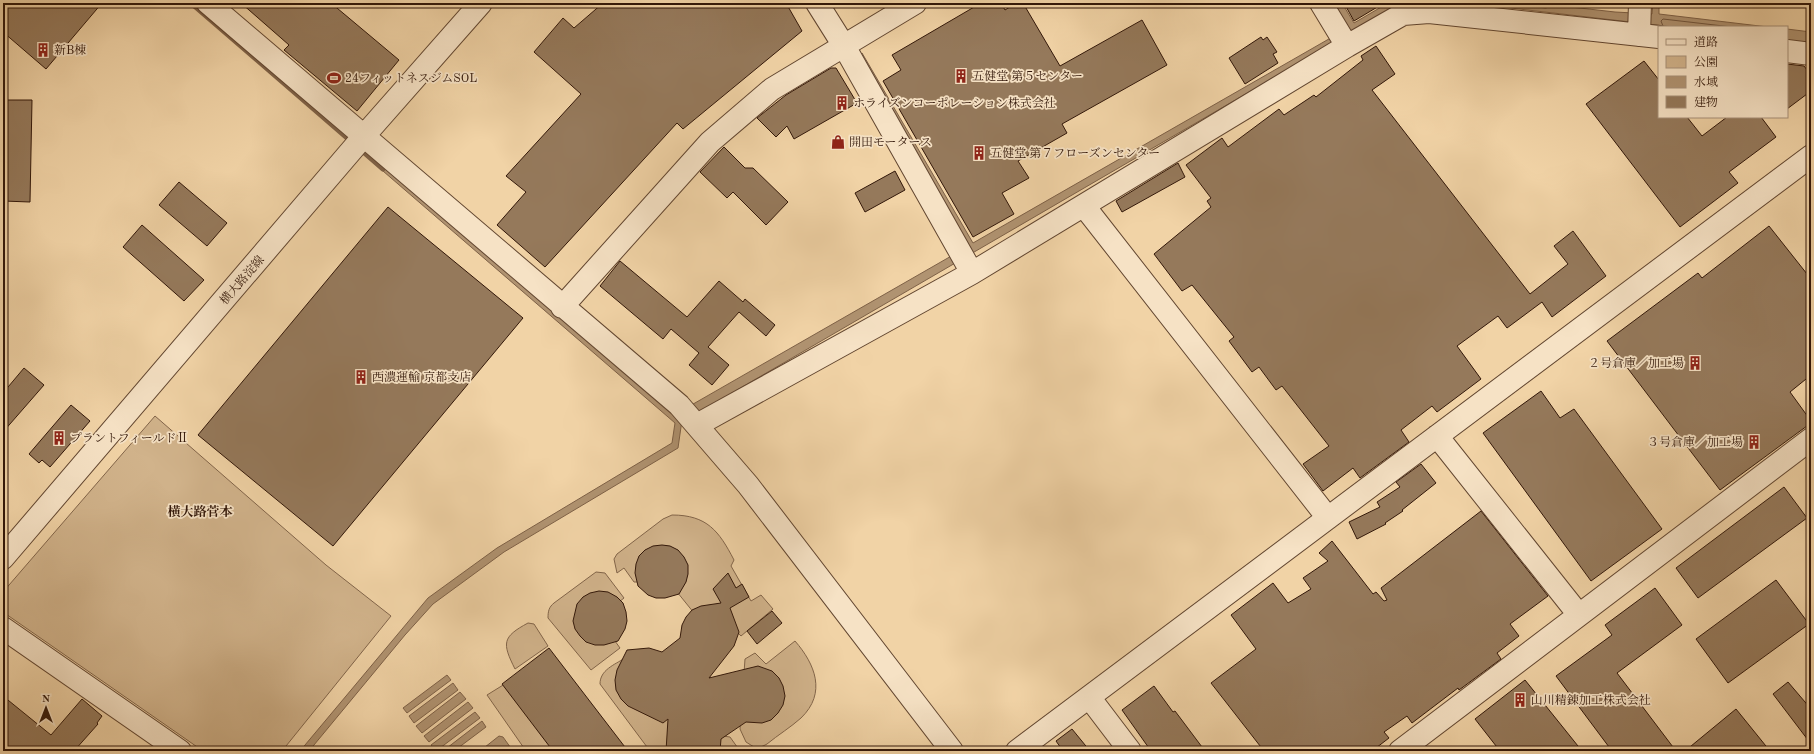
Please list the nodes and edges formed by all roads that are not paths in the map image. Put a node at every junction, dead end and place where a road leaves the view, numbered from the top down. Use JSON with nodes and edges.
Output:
{"nodes":[{"id":1,"x":208,"y":3,"type":"edge"},
{"id":2,"x":481,"y":3,"type":"edge"},
{"id":3,"x":817,"y":3,"type":"edge"},
{"id":4,"x":915,"y":3,"type":"edge"},
{"id":5,"x":1321,"y":3,"type":"edge"},
{"id":6,"x":1644,"y":23,"type":"edge"},
{"id":7,"x":1343,"y":39,"type":"junction"},
{"id":8,"x":844,"y":46,"type":"junction"},
{"id":9,"x":1788,"y":51,"type":"edge"},
{"id":10,"x":1811,"y":54,"type":"edge"},
{"id":11,"x":363,"y":137,"type":"junction"},
{"id":12,"x":1811,"y":156,"type":"edge"},
{"id":13,"x":1084,"y":206,"type":"junction"},
{"id":14,"x":970,"y":270,"type":"junction"},
{"id":15,"x":562,"y":307,"type":"junction"},
{"id":16,"x":688,"y":415,"type":"junction"},
{"id":17,"x":1437,"y":436,"type":"junction"},
{"id":18,"x":1811,"y":439,"type":"edge"},
{"id":19,"x":1328,"y":518,"type":"junction"},
{"id":20,"x":3,"y":558,"type":"edge"},
{"id":21,"x":1579,"y":615,"type":"junction"},
{"id":22,"x":3,"y":628,"type":"edge"},
{"id":23,"x":1089,"y":697,"type":"junction"},
{"id":24,"x":180,"y":751,"type":"edge"},
{"id":25,"x":952,"y":751,"type":"edge"},
{"id":26,"x":1017,"y":751,"type":"edge"},
{"id":27,"x":1130,"y":751,"type":"edge"},
{"id":28,"x":1400,"y":751,"type":"edge"}],
"edges":[{"from":1,"to":11,"type":"street"},
{"from":2,"to":11,"type":"street","name":"横大路淀線"},
{"from":3,"to":8,"type":"street"},
{"from":4,"to":8,"type":"street"},
{"from":5,"to":7,"type":"street"},
{"from":6,"to":7,"type":"street"},
{"from":7,"to":13,"type":"street"},
{"from":8,"to":14,"type":"street"},
{"from":8,"to":15,"type":"street"},
{"from":9,"to":10,"type":"street"},
{"from":11,"to":15,"type":"street"},
{"from":11,"to":20,"type":"street","name":"横大路淀線"},
{"from":12,"to":17,"type":"street"},
{"from":13,"to":14,"type":"street"},
{"from":13,"to":19,"type":"street"},
{"from":14,"to":16,"type":"street"},
{"from":15,"to":16,"type":"street"},
{"from":16,"to":25,"type":"street"},
{"from":17,"to":19,"type":"street"},
{"from":17,"to":21,"type":"street"},
{"from":18,"to":21,"type":"street"},
{"from":19,"to":23,"type":"street"},
{"from":21,"to":28,"type":"street"},
{"from":22,"to":24,"type":"street"},
{"from":23,"to":26,"type":"street"},
{"from":23,"to":27,"type":"street"}]}
